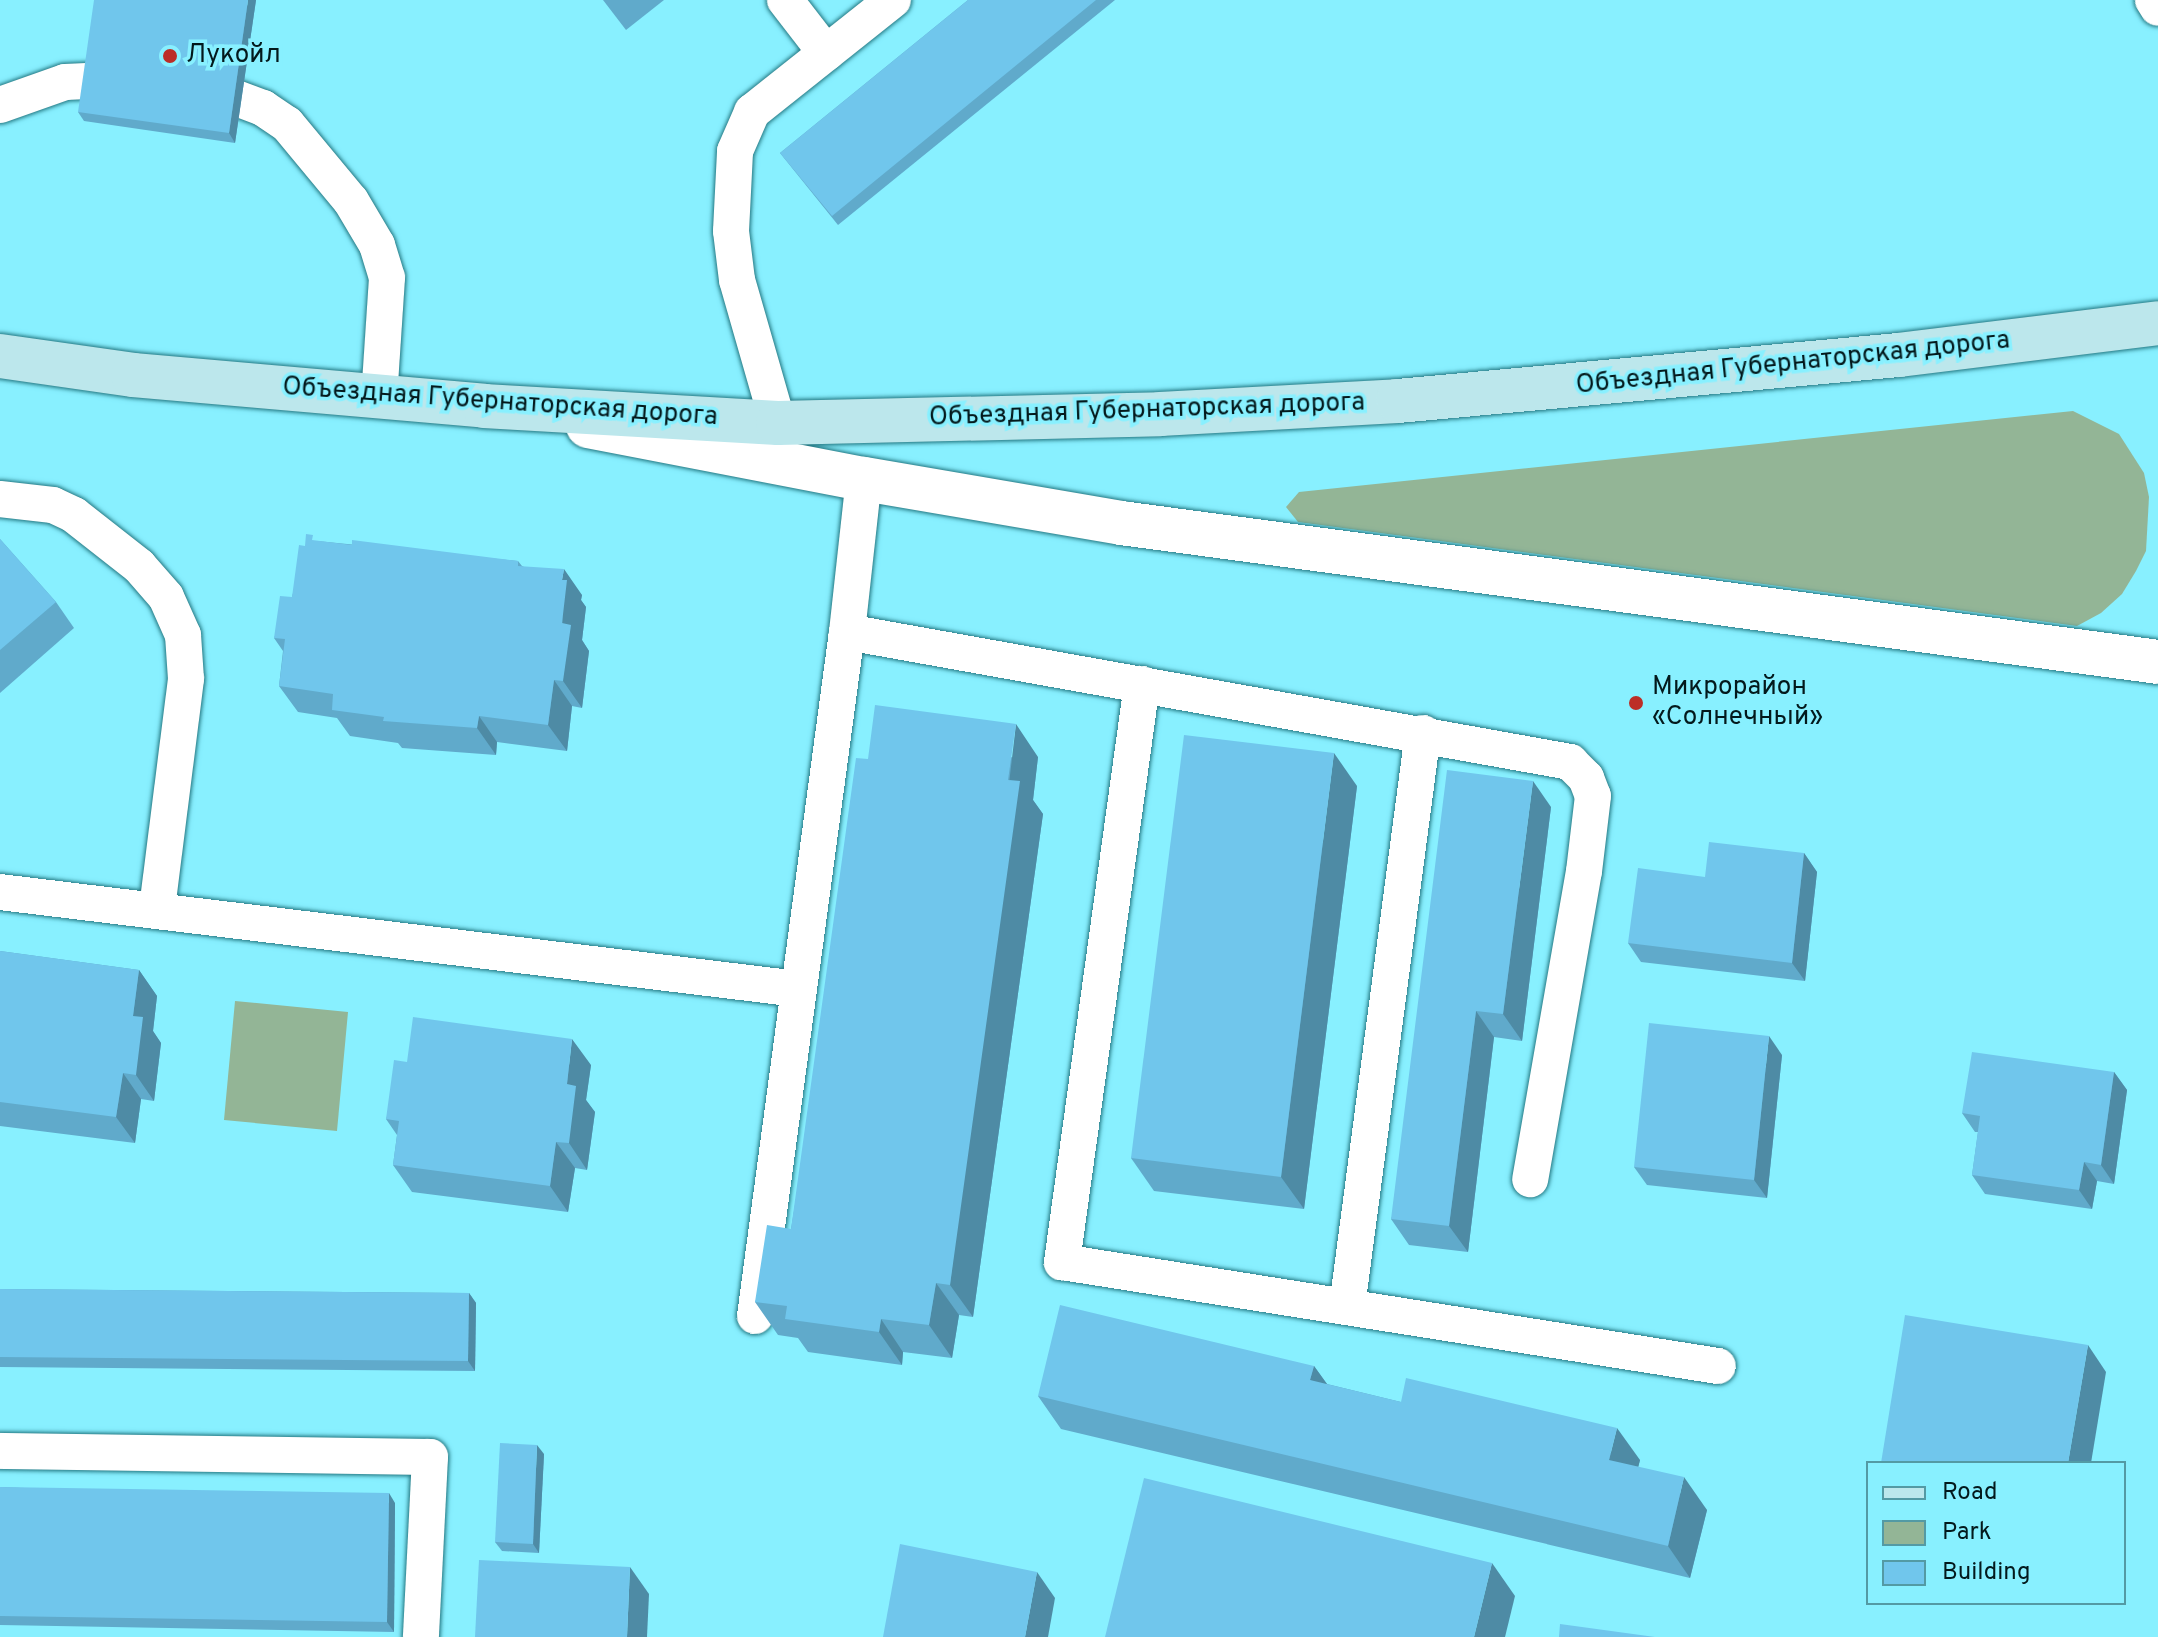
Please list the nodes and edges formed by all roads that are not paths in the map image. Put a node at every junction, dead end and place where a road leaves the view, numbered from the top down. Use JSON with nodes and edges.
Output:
{"nodes":[{"id":1,"x":785,"y":0,"type":"edge"},
{"id":2,"x":893,"y":0,"type":"edge"},
{"id":3,"x":2153,"y":0,"type":"edge"},
{"id":4,"x":2158,"y":8,"type":"edge"},
{"id":5,"x":826,"y":53,"type":"junction"},
{"id":6,"x":0,"y":105,"type":"edge"},
{"id":7,"x":2158,"y":323,"type":"edge"},
{"id":8,"x":0,"y":356,"type":"edge"},
{"id":9,"x":379,"y":397,"type":"junction"},
{"id":10,"x":484,"y":406,"type":"junction"},
{"id":11,"x":778,"y":423,"type":"junction"},
{"id":12,"x":864,"y":479,"type":"junction"},
{"id":13,"x":0,"y":499,"type":"edge"},
{"id":14,"x":847,"y":632,"type":"junction"},
{"id":15,"x":2158,"y":662,"type":"edge"},
{"id":16,"x":1142,"y":684,"type":"junction"},
{"id":17,"x":1423,"y":733,"type":"junction"},
{"id":18,"x":0,"y":892,"type":"edge"},
{"id":19,"x":157,"y":910,"type":"junction"},
{"id":20,"x":798,"y":989,"type":"junction"},
{"id":21,"x":1530,"y":1179,"type":"dead end"},
{"id":22,"x":1347,"y":1307,"type":"junction"},
{"id":23,"x":755,"y":1316,"type":"edge"},
{"id":24,"x":1718,"y":1366,"type":"dead end"},
{"id":25,"x":0,"y":1451,"type":"edge"},
{"id":26,"x":421,"y":1637,"type":"edge"}],
"edges":[{"from":1,"to":5,"type":"lane"},
{"from":2,"to":5,"type":"lane"},
{"from":3,"to":4,"type":"lane"},
{"from":5,"to":11,"type":"lane"},
{"from":6,"to":9,"type":"lane"},
{"from":7,"to":11,"type":"main road","name":"Объездная Губернаторская дорога"},
{"from":8,"to":9,"type":"main road","name":"Объездная Губернаторская дорога"},
{"from":9,"to":10,"type":"main road","name":"Объездная Губернаторская дорога"},
{"from":10,"to":11,"type":"main road","name":"Объездная Губернаторская дорога"},
{"from":10,"to":12,"type":"street"},
{"from":12,"to":14,"type":"lane"},
{"from":12,"to":15,"type":"street"},
{"from":13,"to":19,"type":"lane"},
{"from":14,"to":16,"type":"lane"},
{"from":14,"to":20,"type":"lane"},
{"from":16,"to":17,"type":"lane"},
{"from":16,"to":22,"type":"lane"},
{"from":17,"to":21,"type":"lane"},
{"from":17,"to":22,"type":"lane"},
{"from":18,"to":19,"type":"lane"},
{"from":19,"to":20,"type":"lane"},
{"from":20,"to":23,"type":"lane"},
{"from":22,"to":24,"type":"lane"},
{"from":25,"to":26,"type":"lane"}]}
